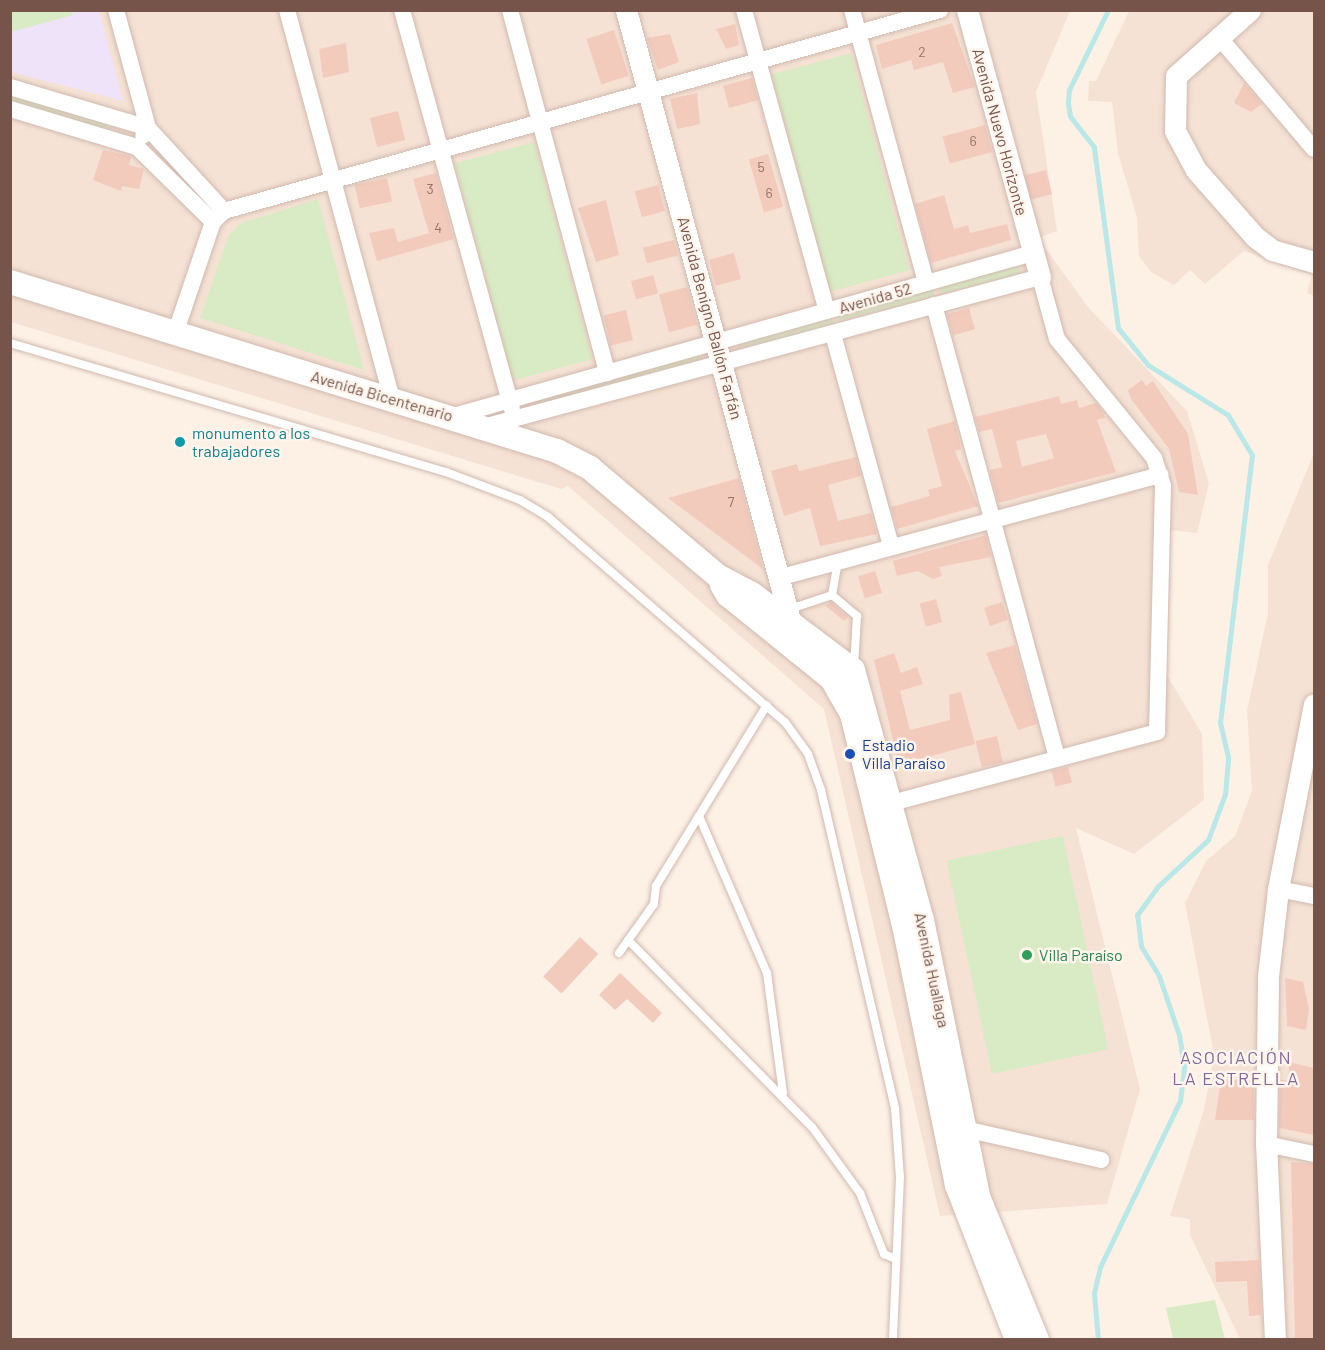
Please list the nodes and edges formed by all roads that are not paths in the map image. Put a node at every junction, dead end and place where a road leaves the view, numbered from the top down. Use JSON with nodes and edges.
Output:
{"nodes":[{"id":1,"x":116,"y":10,"type":"edge"},
{"id":2,"x":286,"y":10,"type":"edge"},
{"id":3,"x":402,"y":10,"type":"edge"},
{"id":4,"x":510,"y":10,"type":"edge"},
{"id":5,"x":626,"y":10,"type":"edge"},
{"id":6,"x":744,"y":10,"type":"edge"},
{"id":7,"x":852,"y":10,"type":"edge"},
{"id":8,"x":940,"y":10,"type":"edge"},
{"id":9,"x":966,"y":10,"type":"edge"},
{"id":10,"x":1250,"y":10,"type":"edge"},
{"id":11,"x":859,"y":34,"type":"junction"},
{"id":12,"x":1218,"y":36,"type":"junction"},
{"id":13,"x":758,"y":63,"type":"junction"},
{"id":14,"x":10,"y":87,"type":"edge"},
{"id":15,"x":649,"y":93,"type":"junction"},
{"id":16,"x":10,"y":109,"type":"edge"},
{"id":17,"x":540,"y":123,"type":"junction"},
{"id":18,"x":148,"y":128,"type":"junction"},
{"id":19,"x":137,"y":147,"type":"junction"},
{"id":20,"x":1314,"y":149,"type":"edge"},
{"id":21,"x":440,"y":150,"type":"junction"},
{"id":22,"x":332,"y":178,"type":"junction"},
{"id":23,"x":219,"y":217,"type":"junction"},
{"id":24,"x":1034,"y":254,"type":"junction"},
{"id":25,"x":1314,"y":262,"type":"edge"},
{"id":26,"x":1040,"y":277,"type":"junction"},
{"id":27,"x":10,"y":282,"type":"edge"},
{"id":28,"x":926,"y":283,"type":"junction"},
{"id":29,"x":934,"y":305,"type":"junction"},
{"id":30,"x":827,"y":311,"type":"junction"},
{"id":31,"x":175,"y":334,"type":"junction"},
{"id":32,"x":832,"y":334,"type":"junction"},
{"id":33,"x":716,"y":342,"type":"junction"},
{"id":34,"x":10,"y":343,"type":"edge"},
{"id":35,"x":722,"y":365,"type":"junction"},
{"id":36,"x":607,"y":373,"type":"junction"},
{"id":37,"x":509,"y":399,"type":"junction"},
{"id":38,"x":392,"y":400,"type":"junction"},
{"id":39,"x":450,"y":417,"type":"junction"},
{"id":40,"x":518,"y":429,"type":"junction"},
{"id":41,"x":1160,"y":475,"type":"junction"},
{"id":42,"x":992,"y":517,"type":"junction"},
{"id":43,"x":891,"y":546,"type":"junction"},
{"id":44,"x":838,"y":562,"type":"junction"},
{"id":45,"x":782,"y":578,"type":"junction"},
{"id":46,"x":832,"y":595,"type":"junction"},
{"id":47,"x":793,"y":627,"type":"junction"},
{"id":48,"x":853,"y":670,"type":"junction"},
{"id":49,"x":1314,"y":704,"type":"edge"},
{"id":50,"x":767,"y":705,"type":"junction"},
{"id":51,"x":1056,"y":755,"type":"junction"},
{"id":52,"x":883,"y":805,"type":"junction"},
{"id":53,"x":699,"y":816,"type":"junction"},
{"id":54,"x":1278,"y":889,"type":"junction"},
{"id":55,"x":1314,"y":896,"type":"edge"},
{"id":56,"x":628,"y":940,"type":"junction"},
{"id":57,"x":619,"y":953,"type":"dead end"},
{"id":58,"x":783,"y":1093,"type":"junction"},
{"id":59,"x":955,"y":1127,"type":"junction"},
{"id":60,"x":1266,"y":1144,"type":"junction"},
{"id":61,"x":1314,"y":1154,"type":"edge"},
{"id":62,"x":1101,"y":1160,"type":"dead end"},
{"id":63,"x":896,"y":1259,"type":"junction"},
{"id":64,"x":893,"y":1340,"type":"edge"},
{"id":65,"x":1017,"y":1340,"type":"edge"},
{"id":66,"x":1037,"y":1340,"type":"edge"},
{"id":67,"x":1275,"y":1340,"type":"edge"}],
"edges":[{"from":1,"to":18,"type":"street"},
{"from":2,"to":22,"type":"street"},
{"from":3,"to":21,"type":"street"},
{"from":4,"to":17,"type":"street"},
{"from":5,"to":15,"type":"street","name":"Avenida Benigno Ballón Farfán"},
{"from":6,"to":13,"type":"street"},
{"from":7,"to":11,"type":"street"},
{"from":8,"to":11,"type":"street"},
{"from":9,"to":24,"type":"street","name":"Avenida Nuevo Horizonte"},
{"from":10,"to":12,"type":"street"},
{"from":11,"to":13,"type":"street"},
{"from":11,"to":28,"type":"street"},
{"from":12,"to":20,"type":"street"},
{"from":12,"to":25,"type":"street"},
{"from":13,"to":15,"type":"street"},
{"from":13,"to":30,"type":"street"},
{"from":14,"to":18,"type":"street"},
{"from":15,"to":17,"type":"street"},
{"from":15,"to":33,"type":"street","name":"Avenida Benigno Ballón Farfán"},
{"from":16,"to":19,"type":"street"},
{"from":17,"to":21,"type":"street"},
{"from":17,"to":36,"type":"street"},
{"from":18,"to":19,"type":"street"},
{"from":18,"to":23,"type":"street"},
{"from":19,"to":23,"type":"street"},
{"from":21,"to":22,"type":"street"},
{"from":21,"to":37,"type":"street"},
{"from":22,"to":23,"type":"street"},
{"from":22,"to":38,"type":"street"},
{"from":23,"to":31,"type":"street"},
{"from":24,"to":26,"type":"street","name":"Avenida Nuevo Horizonte"},
{"from":24,"to":28,"type":"street","name":"Avenida 52"},
{"from":26,"to":29,"type":"street"},
{"from":26,"to":41,"type":"street"},
{"from":27,"to":31,"type":"main road","name":"Avenida Bicentenario"},
{"from":28,"to":30,"type":"street","name":"Avenida 52"},
{"from":29,"to":32,"type":"street"},
{"from":29,"to":42,"type":"street"},
{"from":30,"to":33,"type":"street","name":"Avenida 52"},
{"from":31,"to":38,"type":"main road","name":"Avenida Bicentenario"},
{"from":32,"to":35,"type":"street"},
{"from":32,"to":43,"type":"street"},
{"from":33,"to":35,"type":"street","name":"Avenida Benigno Ballón Farfán"},
{"from":33,"to":36,"type":"street","name":"Avenida 52"},
{"from":34,"to":50,"type":"lane"},
{"from":35,"to":40,"type":"street"},
{"from":35,"to":45,"type":"street","name":"Avenida Benigno Ballón Farfán"},
{"from":36,"to":37,"type":"street","name":"Avenida 52"},
{"from":37,"to":39,"type":"street","name":"Avenida 52"},
{"from":37,"to":40,"type":"street"},
{"from":38,"to":39,"type":"main road","name":"Avenida Bicentenario"},
{"from":39,"to":40,"type":"main road","name":"Avenida Bicentenario"},
{"from":40,"to":47,"type":"main road","name":"Avenida Bicentenario"},
{"from":41,"to":42,"type":"street"},
{"from":41,"to":51,"type":"street"},
{"from":42,"to":43,"type":"street"},
{"from":42,"to":51,"type":"street"},
{"from":43,"to":44,"type":"street"},
{"from":44,"to":45,"type":"street"},
{"from":44,"to":46,"type":"lane"},
{"from":45,"to":47,"type":"street","name":"Avenida Benigno Ballón Farfán"},
{"from":46,"to":47,"type":"lane"},
{"from":46,"to":48,"type":"lane"},
{"from":47,"to":48,"type":"main road"},
{"from":47,"to":52,"type":"main road","name":"Avenida Huallaga"},
{"from":48,"to":52,"type":"main road","name":"Avenida Huallaga"},
{"from":49,"to":54,"type":"street"},
{"from":50,"to":53,"type":"lane"},
{"from":50,"to":63,"type":"lane"},
{"from":51,"to":52,"type":"street"},
{"from":52,"to":59,"type":"main road","name":"Avenida Huallaga"},
{"from":53,"to":56,"type":"lane"},
{"from":53,"to":58,"type":"lane"},
{"from":54,"to":55,"type":"street"},
{"from":54,"to":60,"type":"street"},
{"from":56,"to":57,"type":"lane"},
{"from":56,"to":58,"type":"lane"},
{"from":58,"to":63,"type":"lane"},
{"from":59,"to":62,"type":"street"},
{"from":59,"to":65,"type":"main road","name":"Avenida Huallaga"},
{"from":59,"to":66,"type":"main road","name":"Avenida Huallaga"},
{"from":60,"to":61,"type":"street"},
{"from":60,"to":67,"type":"street"},
{"from":63,"to":64,"type":"lane"}]}
